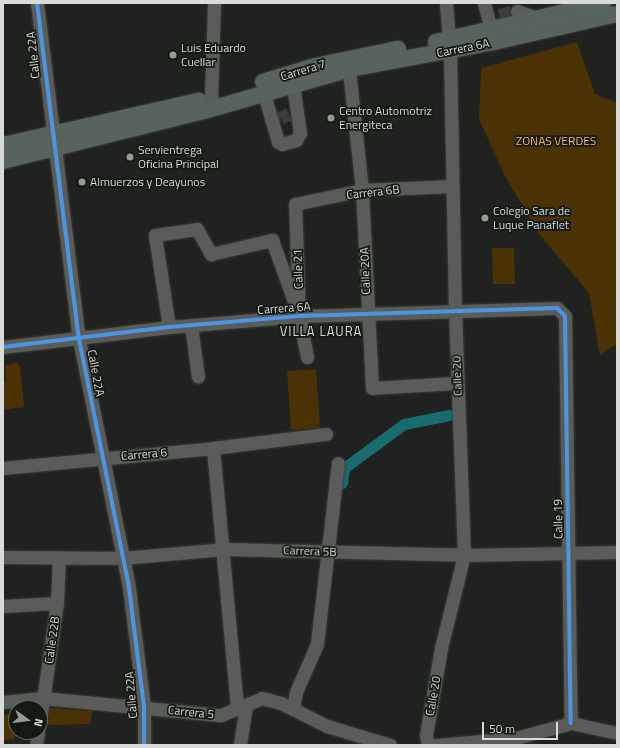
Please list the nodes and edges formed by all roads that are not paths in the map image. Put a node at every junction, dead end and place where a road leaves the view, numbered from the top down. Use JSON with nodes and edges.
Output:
{"nodes":[{"id":1,"x":37,"y":3,"type":"edge"},
{"id":2,"x":214,"y":3,"type":"edge"},
{"id":3,"x":446,"y":3,"type":"edge"},
{"id":4,"x":484,"y":3,"type":"edge"},
{"id":5,"x":604,"y":3,"type":"edge"},
{"id":6,"x":517,"y":11,"type":"tunnel mouth"},
{"id":7,"x":617,"y":14,"type":"edge"},
{"id":8,"x":499,"y":15,"type":"dead end"},
{"id":9,"x":537,"y":18,"type":"junction"},
{"id":10,"x":491,"y":29,"type":"junction"},
{"id":11,"x":449,"y":45,"type":"junction"},
{"id":12,"x":348,"y":64,"type":"junction"},
{"id":13,"x":293,"y":85,"type":"junction"},
{"id":14,"x":264,"y":94,"type":"junction"},
{"id":15,"x":211,"y":99,"type":"junction"},
{"id":16,"x":52,"y":132,"type":"junction"},
{"id":17,"x":3,"y":145,"type":"edge"},
{"id":18,"x":55,"y":148,"type":"junction"},
{"id":19,"x":3,"y":161,"type":"edge"},
{"id":20,"x":452,"y":186,"type":"junction"},
{"id":21,"x":362,"y":190,"type":"junction"},
{"id":22,"x":295,"y":204,"type":"joint"},
{"id":23,"x":455,"y":312,"type":"junction"},
{"id":24,"x":367,"y":314,"type":"junction"},
{"id":25,"x":299,"y":316,"type":"junction"},
{"id":26,"x":565,"y":316,"type":"joint"},
{"id":27,"x":191,"y":325,"type":"junction"},
{"id":28,"x":169,"y":326,"type":"junction"},
{"id":29,"x":79,"y":339,"type":"junction"},
{"id":30,"x":3,"y":347,"type":"edge"},
{"id":31,"x":307,"y":357,"type":"dead end"},
{"id":32,"x":198,"y":377,"type":"dead end"},
{"id":33,"x":457,"y":383,"type":"junction"},
{"id":34,"x":326,"y":434,"type":"dead end"},
{"id":35,"x":214,"y":448,"type":"junction"},
{"id":36,"x":103,"y":457,"type":"junction"},
{"id":37,"x":338,"y":463,"type":"dead end"},
{"id":38,"x":3,"y":468,"type":"edge"},
{"id":39,"x":224,"y":549,"type":"junction"},
{"id":40,"x":328,"y":552,"type":"junction"},
{"id":41,"x":617,"y":552,"type":"edge"},
{"id":42,"x":569,"y":554,"type":"junction"},
{"id":43,"x":464,"y":555,"type":"junction"},
{"id":44,"x":3,"y":557,"type":"edge"},
{"id":45,"x":59,"y":558,"type":"junction"},
{"id":46,"x":122,"y":558,"type":"junction"},
{"id":47,"x":57,"y":603,"type":"junction"},
{"id":48,"x":3,"y":606,"type":"edge"},
{"id":49,"x":43,"y":698,"type":"junction"},
{"id":50,"x":3,"y":702,"type":"edge"},
{"id":51,"x":144,"y":706,"type":"junction"},
{"id":52,"x":241,"y":707,"type":"junction"},
{"id":53,"x":293,"y":709,"type":"junction"},
{"id":54,"x":571,"y":723,"type":"junction"},
{"id":55,"x":617,"y":733,"type":"edge"},
{"id":56,"x":516,"y":741,"type":"edge"},
{"id":57,"x":144,"y":745,"type":"edge"},
{"id":58,"x":240,"y":745,"type":"edge"},
{"id":59,"x":390,"y":745,"type":"edge"},
{"id":60,"x":428,"y":745,"type":"edge"},
{"id":61,"x":437,"y":745,"type":"edge"}],
"edges":[{"from":1,"to":16,"type":"street","name":"Calle 22A"},
{"from":2,"to":15,"type":"street"},
{"from":3,"to":11,"type":"street","name":"Calle 20"},
{"from":4,"to":10,"type":"street"},
{"from":5,"to":9,"type":"main road","name":"Carrera 7"},
{"from":6,"to":9,"type":"street"},
{"from":7,"to":11,"type":"main road","name":"Carrera 6A"},
{"from":8,"to":10,"type":"street"},
{"from":9,"to":10,"type":"main road","name":"Carrera 7"},
{"from":10,"to":11,"type":"main road","name":"Carrera 7"},
{"from":11,"to":12,"type":"main road","name":"Carrera 7"},
{"from":11,"to":20,"type":"street","name":"Calle 20"},
{"from":12,"to":13,"type":"main road"},
{"from":12,"to":15,"type":"main road","name":"Carrera 7"},
{"from":12,"to":21,"type":"street","name":"Calle 20A"},
{"from":13,"to":14,"type":"main road"},
{"from":13,"to":14,"type":"street"},
{"from":14,"to":18,"type":"main road"},
{"from":15,"to":16,"type":"main road","name":"Carrera 7"},
{"from":16,"to":17,"type":"main road","name":"Carrera 7"},
{"from":16,"to":18,"type":"street","name":"Calle 22A"},
{"from":18,"to":19,"type":"main road"},
{"from":18,"to":29,"type":"street","name":"Calle 22A"},
{"from":20,"to":21,"type":"street","name":"Carrera 6B"},
{"from":20,"to":23,"type":"street","name":"Calle 20"},
{"from":21,"to":22,"type":"street","name":"Carrera 6B"},
{"from":21,"to":24,"type":"street","name":"Calle 20A"},
{"from":22,"to":25,"type":"street","name":"Calle 21"},
{"from":23,"to":24,"type":"street","name":"Carrera 6A"},
{"from":23,"to":26,"type":"street","name":"Carrera 6A"},
{"from":23,"to":33,"type":"street","name":"Calle 20"},
{"from":24,"to":25,"type":"street","name":"Carrera 6A"},
{"from":24,"to":33,"type":"street","name":"Calle 20A"},
{"from":25,"to":27,"type":"street","name":"Carrera 6A"},
{"from":25,"to":28,"type":"street"},
{"from":25,"to":31,"type":"street","name":"Calle 21"},
{"from":26,"to":42,"type":"street","name":"Calle 19"},
{"from":27,"to":28,"type":"street","name":"Carrera 6A"},
{"from":27,"to":32,"type":"street"},
{"from":28,"to":29,"type":"street","name":"Carrera 6A"},
{"from":29,"to":30,"type":"street","name":"Carrera 6A"},
{"from":29,"to":36,"type":"street","name":"Calle 22A"},
{"from":33,"to":43,"type":"street","name":"Calle 20"},
{"from":34,"to":35,"type":"street","name":"Carrera 6"},
{"from":35,"to":36,"type":"street","name":"Carrera 6"},
{"from":35,"to":39,"type":"street"},
{"from":36,"to":38,"type":"street","name":"Carrera 6"},
{"from":36,"to":46,"type":"street","name":"Calle 22A"},
{"from":37,"to":40,"type":"street"},
{"from":39,"to":40,"type":"street","name":"Carrera 5B"},
{"from":39,"to":46,"type":"street","name":"Carrera 5B"},
{"from":39,"to":52,"type":"street"},
{"from":40,"to":43,"type":"street","name":"Carrera 5B"},
{"from":40,"to":53,"type":"street"},
{"from":41,"to":42,"type":"street","name":"Carrera 5B"},
{"from":42,"to":43,"type":"street","name":"Carrera 5B"},
{"from":42,"to":54,"type":"street","name":"Calle 19"},
{"from":43,"to":60,"type":"street","name":"Calle 20"},
{"from":44,"to":45,"type":"street","name":"Carrera 5B"},
{"from":45,"to":46,"type":"street","name":"Carrera 5B"},
{"from":45,"to":47,"type":"street","name":"Calle 22B"},
{"from":46,"to":51,"type":"street","name":"Calle 22A"},
{"from":47,"to":48,"type":"street"},
{"from":47,"to":49,"type":"street","name":"Calle 22B"},
{"from":49,"to":50,"type":"street","name":"Carrera 5"},
{"from":49,"to":51,"type":"street","name":"Carrera 5"},
{"from":51,"to":52,"type":"street","name":"Carrera 5"},
{"from":51,"to":57,"type":"street","name":"Calle 22A"},
{"from":52,"to":53,"type":"street","name":"Carrera 5"},
{"from":52,"to":58,"type":"street"},
{"from":53,"to":59,"type":"street","name":"Carrera 5"},
{"from":54,"to":55,"type":"street"},
{"from":54,"to":56,"type":"street"},
{"from":56,"to":61,"type":"street"}]}
